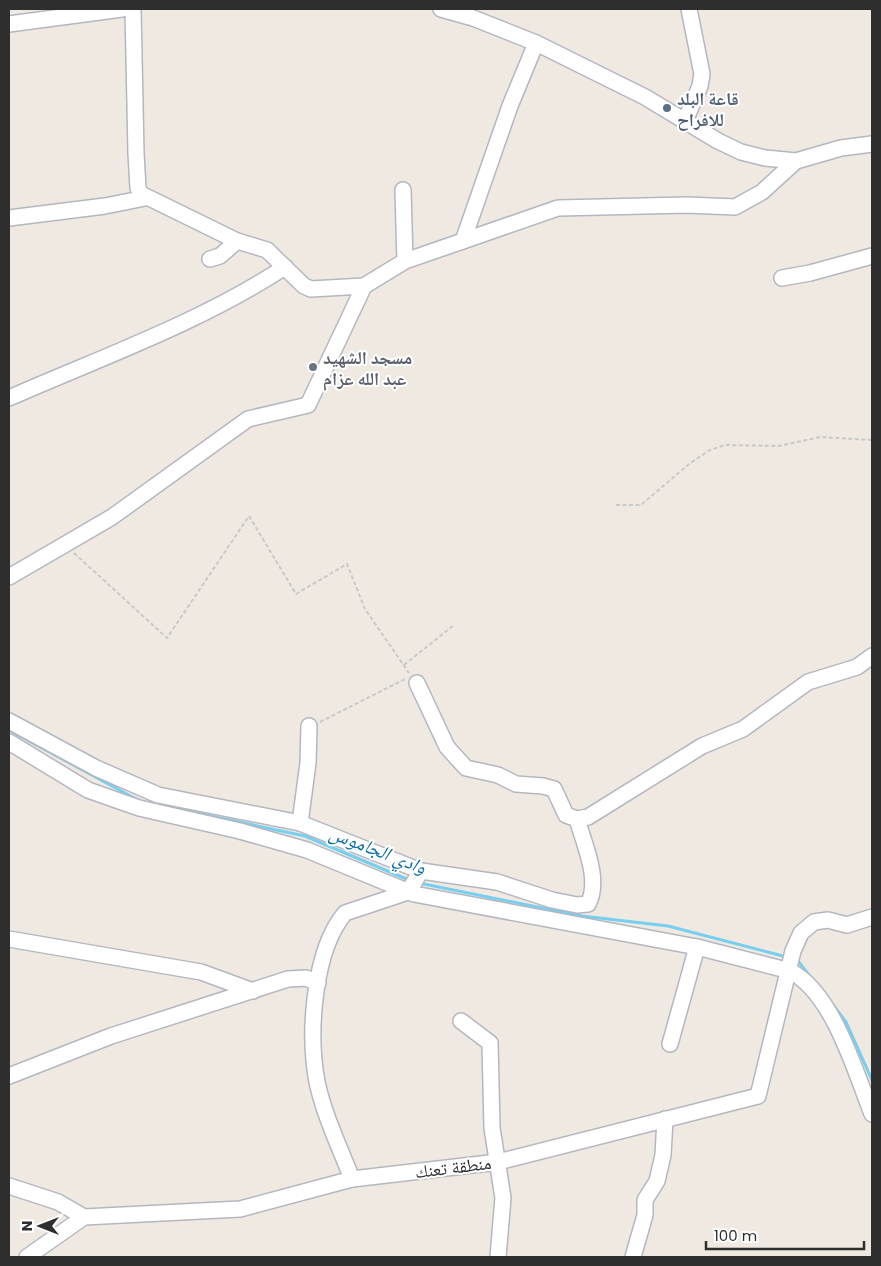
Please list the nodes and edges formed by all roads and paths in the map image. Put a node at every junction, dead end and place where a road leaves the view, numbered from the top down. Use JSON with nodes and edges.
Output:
{"nodes":[{"id":1,"x":122,"y":9,"type":"edge"},
{"id":2,"x":133,"y":9,"type":"edge"},
{"id":3,"x":441,"y":9,"type":"edge"},
{"id":4,"x":689,"y":9,"type":"edge"},
{"id":5,"x":9,"y":24,"type":"edge"},
{"id":6,"x":536,"y":43,"type":"junction"},
{"id":7,"x":685,"y":121,"type":"junction"},
{"id":8,"x":872,"y":144,"type":"edge"},
{"id":9,"x":796,"y":161,"type":"junction"},
{"id":10,"x":404,"y":190,"type":"dead end"},
{"id":11,"x":145,"y":198,"type":"junction"},
{"id":12,"x":9,"y":218,"type":"edge"},
{"id":13,"x":237,"y":241,"type":"junction"},
{"id":14,"x":463,"y":241,"type":"junction"},
{"id":15,"x":872,"y":256,"type":"edge"},
{"id":16,"x":210,"y":259,"type":"dead end"},
{"id":17,"x":405,"y":261,"type":"junction"},
{"id":18,"x":285,"y":267,"type":"junction"},
{"id":19,"x":782,"y":278,"type":"dead end"},
{"id":20,"x":364,"y":286,"type":"junction"},
{"id":21,"x":9,"y":398,"type":"edge"},
{"id":22,"x":872,"y":440,"type":"edge"},
{"id":23,"x":616,"y":505,"type":"dead end"},
{"id":24,"x":64,"y":545,"type":"junction"},
{"id":25,"x":9,"y":577,"type":"edge"},
{"id":26,"x":454,"y":625,"type":"dead end"},
{"id":27,"x":872,"y":656,"type":"edge"},
{"id":28,"x":404,"y":665,"type":"junction"},
{"id":29,"x":417,"y":683,"type":"dead end"},
{"id":30,"x":9,"y":721,"type":"edge"},
{"id":31,"x":309,"y":726,"type":"joint"},
{"id":32,"x":9,"y":742,"type":"edge"},
{"id":33,"x":577,"y":819,"type":"junction"},
{"id":34,"x":300,"y":823,"type":"junction"},
{"id":35,"x":421,"y":871,"type":"junction"},
{"id":36,"x":408,"y":892,"type":"junction"},
{"id":37,"x":872,"y":917,"type":"edge"},
{"id":38,"x":9,"y":939,"type":"edge"},
{"id":39,"x":697,"y":947,"type":"junction"},
{"id":40,"x":790,"y":971,"type":"junction"},
{"id":41,"x":318,"y":983,"type":"junction"},
{"id":42,"x":253,"y":991,"type":"junction"},
{"id":43,"x":461,"y":1021,"type":"dead end"},
{"id":44,"x":670,"y":1044,"type":"dead end"},
{"id":45,"x":9,"y":1076,"type":"edge"},
{"id":46,"x":872,"y":1114,"type":"edge"},
{"id":47,"x":665,"y":1119,"type":"junction"},
{"id":48,"x":498,"y":1162,"type":"junction"},
{"id":49,"x":352,"y":1179,"type":"junction"},
{"id":50,"x":9,"y":1186,"type":"edge"},
{"id":51,"x":84,"y":1217,"type":"junction"},
{"id":52,"x":27,"y":1257,"type":"edge"},
{"id":53,"x":498,"y":1257,"type":"edge"},
{"id":54,"x":633,"y":1257,"type":"edge"}],
"edges":[{"from":1,"to":5,"type":"street"},
{"from":2,"to":11,"type":"street"},
{"from":3,"to":6,"type":"street"},
{"from":4,"to":7,"type":"street"},
{"from":6,"to":7,"type":"street"},
{"from":6,"to":14,"type":"street"},
{"from":7,"to":9,"type":"street"},
{"from":8,"to":9,"type":"street"},
{"from":9,"to":14,"type":"street"},
{"from":10,"to":17,"type":"street"},
{"from":11,"to":12,"type":"street"},
{"from":11,"to":13,"type":"street"},
{"from":13,"to":16,"type":"street"},
{"from":13,"to":18,"type":"street"},
{"from":14,"to":17,"type":"street"},
{"from":15,"to":19,"type":"street"},
{"from":17,"to":20,"type":"street"},
{"from":18,"to":20,"type":"street"},
{"from":18,"to":21,"type":"street"},
{"from":20,"to":24,"type":"street"},
{"from":22,"to":23,"type":"path"},
{"from":24,"to":25,"type":"street"},
{"from":24,"to":28,"type":"path"},
{"from":26,"to":28,"type":"path"},
{"from":27,"to":33,"type":"street"},
{"from":28,"to":31,"type":"path"},
{"from":29,"to":33,"type":"street"},
{"from":30,"to":34,"type":"street"},
{"from":31,"to":34,"type":"street"},
{"from":32,"to":36,"type":"street"},
{"from":33,"to":35,"type":"street"},
{"from":34,"to":35,"type":"street"},
{"from":35,"to":36,"type":"street"},
{"from":36,"to":39,"type":"street"},
{"from":36,"to":41,"type":"street"},
{"from":37,"to":40,"type":"street"},
{"from":38,"to":42,"type":"street"},
{"from":39,"to":40,"type":"street"},
{"from":39,"to":44,"type":"street"},
{"from":40,"to":46,"type":"street"},
{"from":40,"to":47,"type":"street","name":"منطقة تعنك"},
{"from":41,"to":42,"type":"street"},
{"from":41,"to":49,"type":"street"},
{"from":42,"to":45,"type":"street"},
{"from":43,"to":48,"type":"street"},
{"from":47,"to":48,"type":"street","name":"منطقة تعنك"},
{"from":47,"to":54,"type":"street"},
{"from":48,"to":49,"type":"street","name":"منطقة تعنك"},
{"from":48,"to":53,"type":"street"},
{"from":49,"to":51,"type":"street","name":"منطقة تعنك"},
{"from":50,"to":51,"type":"street"},
{"from":51,"to":52,"type":"street"}]}
